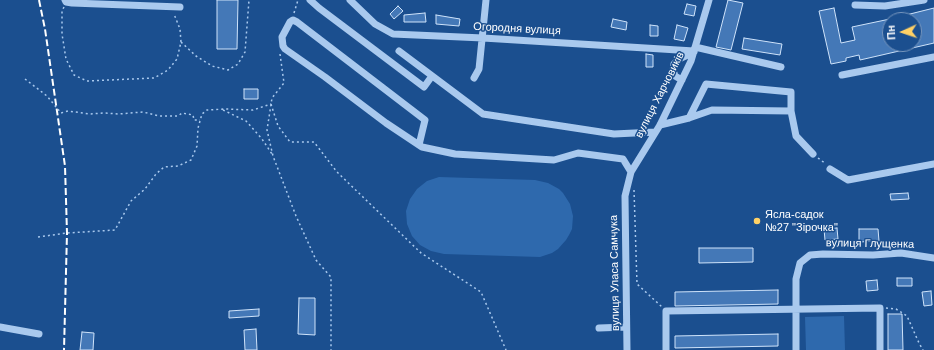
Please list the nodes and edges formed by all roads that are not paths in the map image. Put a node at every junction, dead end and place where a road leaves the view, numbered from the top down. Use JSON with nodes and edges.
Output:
{"nodes":[{"id":1,"x":310,"y":0,"type":"edge"},
{"id":2,"x":350,"y":0,"type":"edge"},
{"id":3,"x":486,"y":0,"type":"edge"},
{"id":4,"x":709,"y":0,"type":"edge"},
{"id":5,"x":924,"y":0,"type":"edge"},
{"id":6,"x":66,"y":1,"type":"edge"},
{"id":7,"x":855,"y":5,"type":"dead end"},
{"id":8,"x":180,"y":8,"type":"dead end"},
{"id":9,"x":482,"y":38,"type":"junction"},
{"id":10,"x":695,"y":49,"type":"junction"},
{"id":11,"x":399,"y":51,"type":"dead end"},
{"id":12,"x":934,"y":57,"type":"edge"},
{"id":13,"x":781,"y":67,"type":"dead end"},
{"id":14,"x":842,"y":75,"type":"dead end"},
{"id":15,"x":432,"y":76,"type":"junction"},
{"id":16,"x":474,"y":78,"type":"dead end"},
{"id":17,"x":682,"y":80,"type":"junction"},
{"id":18,"x":791,"y":111,"type":"junction"},
{"id":19,"x":689,"y":118,"type":"junction"},
{"id":20,"x":660,"y":125,"type":"junction"},
{"id":21,"x":655,"y":132,"type":"junction"},
{"id":22,"x":419,"y":145,"type":"junction"},
{"id":23,"x":814,"y":154,"type":"road end"},
{"id":24,"x":934,"y":164,"type":"edge"},
{"id":25,"x":830,"y":169,"type":"road end"},
{"id":26,"x":631,"y":172,"type":"junction"},
{"id":27,"x":625,"y":196,"type":"joint"},
{"id":28,"x":934,"y":258,"type":"edge"},
{"id":29,"x":796,"y":309,"type":"junction"},
{"id":30,"x":0,"y":327,"type":"edge"},
{"id":31,"x":626,"y":327,"type":"junction"},
{"id":32,"x":599,"y":328,"type":"dead end"},
{"id":33,"x":39,"y":334,"type":"dead end"},
{"id":34,"x":627,"y":350,"type":"edge"},
{"id":35,"x":666,"y":350,"type":"edge"},
{"id":36,"x":796,"y":350,"type":"edge"},
{"id":37,"x":880,"y":350,"type":"edge"}],
"edges":[{"from":1,"to":15,"type":"street"},
{"from":2,"to":9,"type":"street","name":"Огородня вулиця"},
{"from":3,"to":9,"type":"street"},
{"from":4,"to":10,"type":"street","name":"вулиця Харчовиків"},
{"from":5,"to":7,"type":"street"},
{"from":6,"to":8,"type":"street"},
{"from":9,"to":10,"type":"street","name":"Огородня вулиця"},
{"from":9,"to":16,"type":"street"},
{"from":10,"to":13,"type":"street","name":"Огородня вулиця"},
{"from":10,"to":17,"type":"street","name":"вулиця Харчовиків"},
{"from":10,"to":17,"type":"street"},
{"from":11,"to":15,"type":"street"},
{"from":12,"to":14,"type":"street"},
{"from":15,"to":21,"type":"street"},
{"from":17,"to":20,"type":"street","name":"вулиця Харчовиків"},
{"from":18,"to":19,"type":"street"},
{"from":18,"to":19,"type":"street"},
{"from":18,"to":23,"type":"street"},
{"from":19,"to":20,"type":"street"},
{"from":20,"to":21,"type":"street","name":"вулиця Харчовиків"},
{"from":21,"to":26,"type":"street","name":"вулиця Харчовиків"},
{"from":22,"to":22,"type":"street"},
{"from":22,"to":26,"type":"street"},
{"from":24,"to":25,"type":"street"},
{"from":26,"to":27,"type":"street","name":"вулиця Харчовиків"},
{"from":27,"to":31,"type":"street","name":"вулиця Уласа Самчука"},
{"from":28,"to":29,"type":"street","name":"вулиця Глущенка"},
{"from":29,"to":35,"type":"street"},
{"from":29,"to":36,"type":"street","name":"вулиця Глущенка"},
{"from":29,"to":37,"type":"street"},
{"from":30,"to":33,"type":"street"},
{"from":31,"to":32,"type":"street"},
{"from":31,"to":34,"type":"street","name":"вулиця Уласа Самчука"}]}
